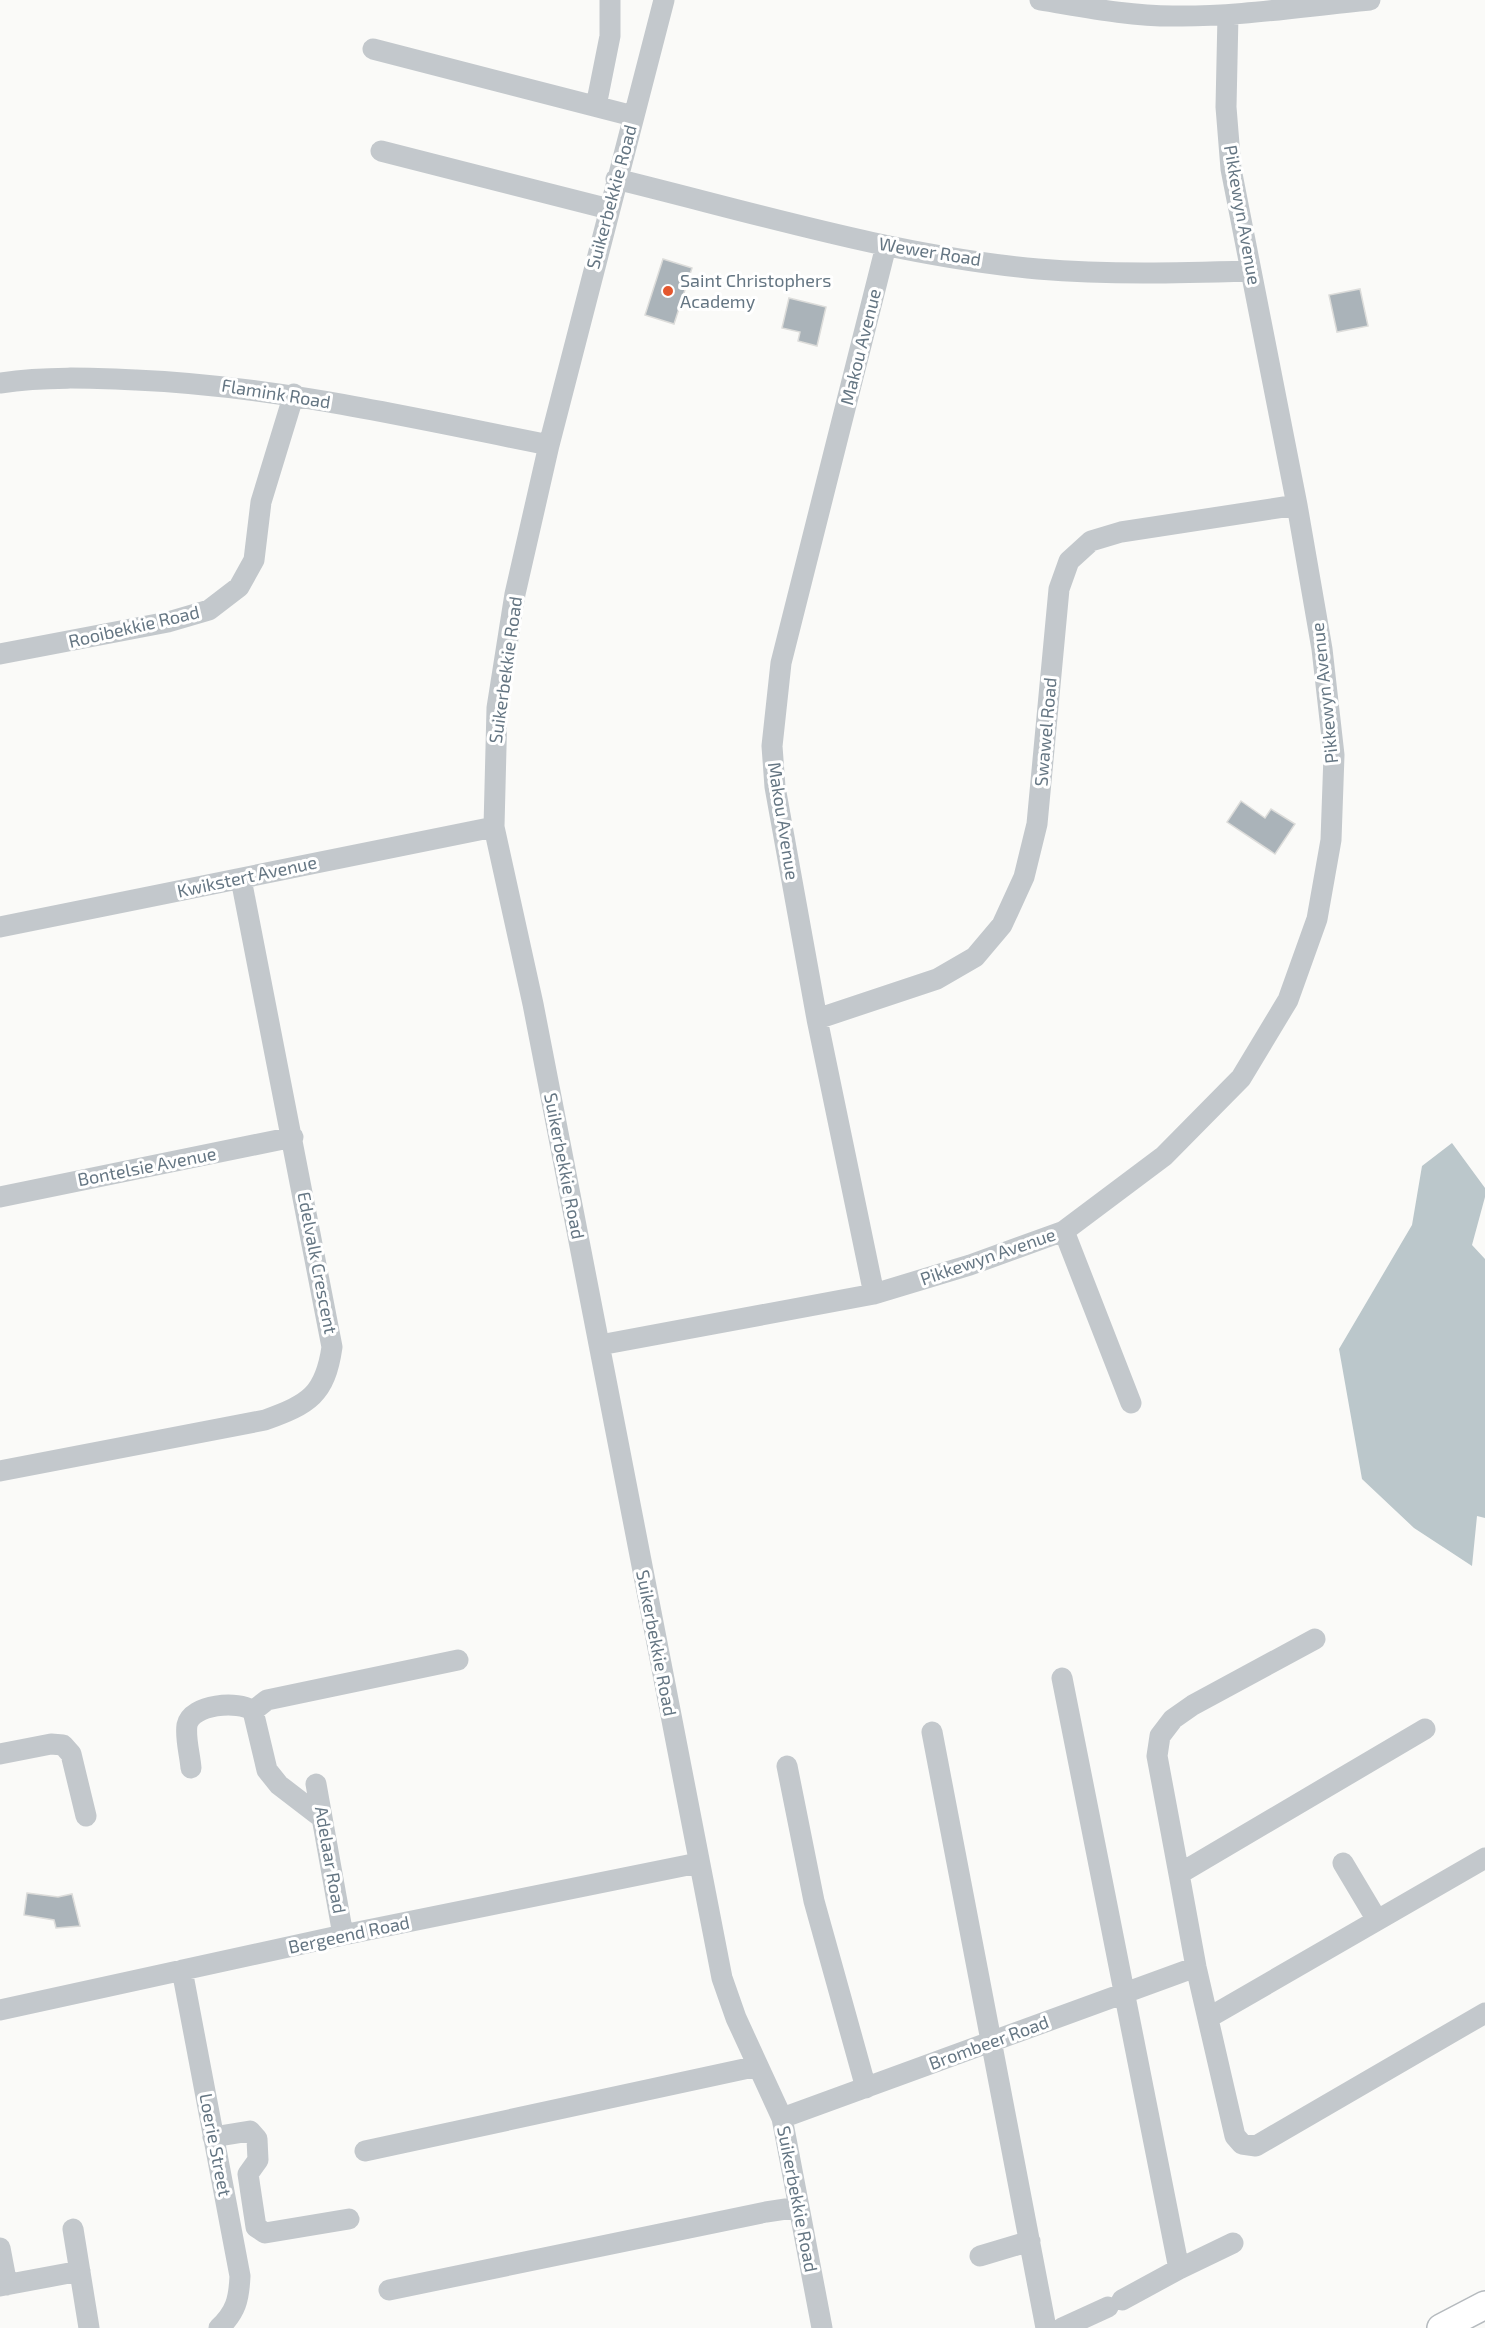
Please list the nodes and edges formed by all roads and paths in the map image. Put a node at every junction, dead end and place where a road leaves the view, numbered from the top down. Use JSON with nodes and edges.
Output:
{"nodes":[{"id":1,"x":610,"y":0,"type":"edge"},
{"id":2,"x":664,"y":0,"type":"edge"},
{"id":3,"x":1040,"y":0,"type":"edge"},
{"id":4,"x":1370,"y":0,"type":"edge"},
{"id":5,"x":1228,"y":15,"type":"junction"},
{"id":6,"x":373,"y":49,"type":"dead end"},
{"id":7,"x":596,"y":106,"type":"junction"},
{"id":8,"x":633,"y":116,"type":"junction"},
{"id":9,"x":381,"y":151,"type":"dead end"},
{"id":10,"x":616,"y":179,"type":"junction"},
{"id":11,"x":609,"y":209,"type":"junction"},
{"id":12,"x":886,"y":246,"type":"junction"},
{"id":13,"x":1251,"y":271,"type":"junction"},
{"id":14,"x":0,"y":383,"type":"edge"},
{"id":15,"x":294,"y":394,"type":"junction"},
{"id":16,"x":549,"y":445,"type":"junction"},
{"id":17,"x":1298,"y":505,"type":"junction"},
{"id":18,"x":0,"y":654,"type":"edge"},
{"id":19,"x":494,"y":827,"type":"junction"},
{"id":20,"x":241,"y":879,"type":"junction"},
{"id":21,"x":0,"y":927,"type":"edge"},
{"id":22,"x":817,"y":1019,"type":"junction"},
{"id":23,"x":293,"y":1137,"type":"junction"},
{"id":24,"x":0,"y":1197,"type":"edge"},
{"id":25,"x":1064,"y":1231,"type":"junction"},
{"id":26,"x":874,"y":1294,"type":"junction"},
{"id":27,"x":600,"y":1346,"type":"junction"},
{"id":28,"x":1131,"y":1403,"type":"dead end"},
{"id":29,"x":0,"y":1471,"type":"edge"},
{"id":30,"x":1315,"y":1639,"type":"dead end"},
{"id":31,"x":458,"y":1660,"type":"dead end"},
{"id":32,"x":1062,"y":1678,"type":"dead end"},
{"id":33,"x":253,"y":1711,"type":"junction"},
{"id":34,"x":1425,"y":1729,"type":"dead end"},
{"id":35,"x":932,"y":1732,"type":"dead end"},
{"id":36,"x":0,"y":1754,"type":"edge"},
{"id":37,"x":787,"y":1766,"type":"dead end"},
{"id":38,"x":191,"y":1768,"type":"dead end"},
{"id":39,"x":316,"y":1784,"type":"dead end"},
{"id":40,"x":86,"y":1816,"type":"dead end"},
{"id":41,"x":322,"y":1818,"type":"junction"},
{"id":42,"x":1485,"y":1857,"type":"edge"},
{"id":43,"x":698,"y":1863,"type":"junction"},
{"id":44,"x":1343,"y":1863,"type":"dead end"},
{"id":45,"x":1179,"y":1874,"type":"junction"},
{"id":46,"x":1377,"y":1920,"type":"junction"},
{"id":47,"x":343,"y":1935,"type":"junction"},
{"id":48,"x":1196,"y":1966,"type":"junction"},
{"id":49,"x":182,"y":1970,"type":"junction"},
{"id":50,"x":1126,"y":1993,"type":"junction"},
{"id":51,"x":1,"y":2007,"type":"edge"},
{"id":52,"x":1485,"y":2013,"type":"edge"},
{"id":53,"x":1208,"y":2018,"type":"junction"},
{"id":54,"x":991,"y":2042,"type":"junction"},
{"id":55,"x":758,"y":2066,"type":"junction"},
{"id":56,"x":866,"y":2088,"type":"junction"},
{"id":57,"x":782,"y":2118,"type":"junction"},
{"id":58,"x":213,"y":2137,"type":"junction"},
{"id":59,"x":365,"y":2151,"type":"dead end"},
{"id":60,"x":799,"y":2207,"type":"junction"},
{"id":61,"x":349,"y":2219,"type":"dead end"},
{"id":62,"x":73,"y":2229,"type":"dead end"},
{"id":63,"x":1030,"y":2241,"type":"junction"},
{"id":64,"x":1233,"y":2243,"type":"dead end"},
{"id":65,"x":0,"y":2248,"type":"edge"},
{"id":66,"x":980,"y":2256,"type":"dead end"},
{"id":67,"x":1179,"y":2269,"type":"junction"},
{"id":68,"x":80,"y":2271,"type":"junction"},
{"id":69,"x":3,"y":2285,"type":"edge"},
{"id":70,"x":388,"y":2289,"type":"dead end"},
{"id":71,"x":1485,"y":2305,"type":"edge"},
{"id":72,"x":232,"y":2319,"type":"edge"},
{"id":73,"x":88,"y":2321,"type":"edge"},
{"id":74,"x":822,"y":2328,"type":"edge"},
{"id":75,"x":1046,"y":2328,"type":"edge"},
{"id":76,"x":1062,"y":2328,"type":"edge"},
{"id":77,"x":1441,"y":2328,"type":"edge"}],
"edges":[{"from":1,"to":7,"type":"street"},
{"from":2,"to":8,"type":"street","name":"Suikerbekkie Road"},
{"from":3,"to":5,"type":"street"},
{"from":4,"to":5,"type":"street"},
{"from":5,"to":13,"type":"street","name":"Pikkewyn Avenue"},
{"from":6,"to":7,"type":"street"},
{"from":7,"to":8,"type":"street"},
{"from":8,"to":10,"type":"street","name":"Suikerbekkie Road"},
{"from":9,"to":11,"type":"street"},
{"from":10,"to":11,"type":"street","name":"Suikerbekkie Road"},
{"from":10,"to":12,"type":"street","name":"Wewer Road"},
{"from":11,"to":16,"type":"street","name":"Suikerbekkie Road"},
{"from":12,"to":13,"type":"street","name":"Wewer Road"},
{"from":12,"to":22,"type":"street","name":"Makou Avenue"},
{"from":13,"to":17,"type":"street","name":"Pikkewyn Avenue"},
{"from":14,"to":15,"type":"street","name":"Flamink Road"},
{"from":15,"to":16,"type":"street","name":"Flamink Road"},
{"from":15,"to":18,"type":"street","name":"Rooibekkie Road"},
{"from":16,"to":19,"type":"street","name":"Suikerbekkie Road"},
{"from":17,"to":22,"type":"street","name":"Swawel Road"},
{"from":17,"to":25,"type":"street","name":"Pikkewyn Avenue"},
{"from":19,"to":20,"type":"street","name":"Kwikstert Avenue"},
{"from":19,"to":27,"type":"street","name":"Suikerbekkie Road"},
{"from":20,"to":21,"type":"street","name":"Kwikstert Avenue"},
{"from":20,"to":23,"type":"street","name":"Edelvalk Crescent"},
{"from":22,"to":26,"type":"street","name":"Makou Avenue"},
{"from":23,"to":24,"type":"street","name":"Bontelsie Avenue"},
{"from":23,"to":29,"type":"street","name":"Edelvalk Crescent"},
{"from":25,"to":26,"type":"street","name":"Pikkewyn Avenue"},
{"from":25,"to":28,"type":"street"},
{"from":26,"to":27,"type":"street","name":"Pikkewyn Avenue"},
{"from":27,"to":43,"type":"street","name":"Suikerbekkie Road"},
{"from":30,"to":45,"type":"street"},
{"from":31,"to":33,"type":"street"},
{"from":32,"to":50,"type":"street"},
{"from":33,"to":38,"type":"street"},
{"from":33,"to":41,"type":"street"},
{"from":34,"to":45,"type":"street"},
{"from":35,"to":54,"type":"street"},
{"from":36,"to":40,"type":"street"},
{"from":37,"to":56,"type":"street"},
{"from":39,"to":41,"type":"street","name":"Adelaar Road"},
{"from":41,"to":47,"type":"street","name":"Adelaar Road"},
{"from":42,"to":46,"type":"street"},
{"from":43,"to":47,"type":"street","name":"Bergeend Road"},
{"from":43,"to":55,"type":"street","name":"Suikerbekkie Road"},
{"from":44,"to":46,"type":"street"},
{"from":45,"to":48,"type":"street"},
{"from":46,"to":53,"type":"street"},
{"from":47,"to":49,"type":"street","name":"Bergeend Road"},
{"from":48,"to":50,"type":"street","name":"Brombeer Road"},
{"from":48,"to":53,"type":"street"},
{"from":49,"to":51,"type":"street","name":"Bergeend Road"},
{"from":49,"to":58,"type":"street","name":"Loerie Street"},
{"from":50,"to":54,"type":"street","name":"Brombeer Road"},
{"from":50,"to":67,"type":"street"},
{"from":52,"to":53,"type":"street"},
{"from":54,"to":56,"type":"street","name":"Brombeer Road"},
{"from":54,"to":63,"type":"street"},
{"from":55,"to":57,"type":"street","name":"Suikerbekkie Road"},
{"from":55,"to":59,"type":"street"},
{"from":56,"to":57,"type":"street","name":"Brombeer Road"},
{"from":57,"to":60,"type":"street","name":"Suikerbekkie Road"},
{"from":58,"to":61,"type":"street"},
{"from":58,"to":72,"type":"street","name":"Loerie Street"},
{"from":60,"to":70,"type":"street"},
{"from":60,"to":74,"type":"street","name":"Suikerbekkie Road"},
{"from":62,"to":68,"type":"street"},
{"from":63,"to":66,"type":"street"},
{"from":63,"to":75,"type":"street"},
{"from":64,"to":67,"type":"street"},
{"from":65,"to":69,"type":"street"},
{"from":67,"to":76,"type":"street"},
{"from":68,"to":69,"type":"street"},
{"from":68,"to":73,"type":"street"},
{"from":71,"to":77,"type":"main road"}]}
